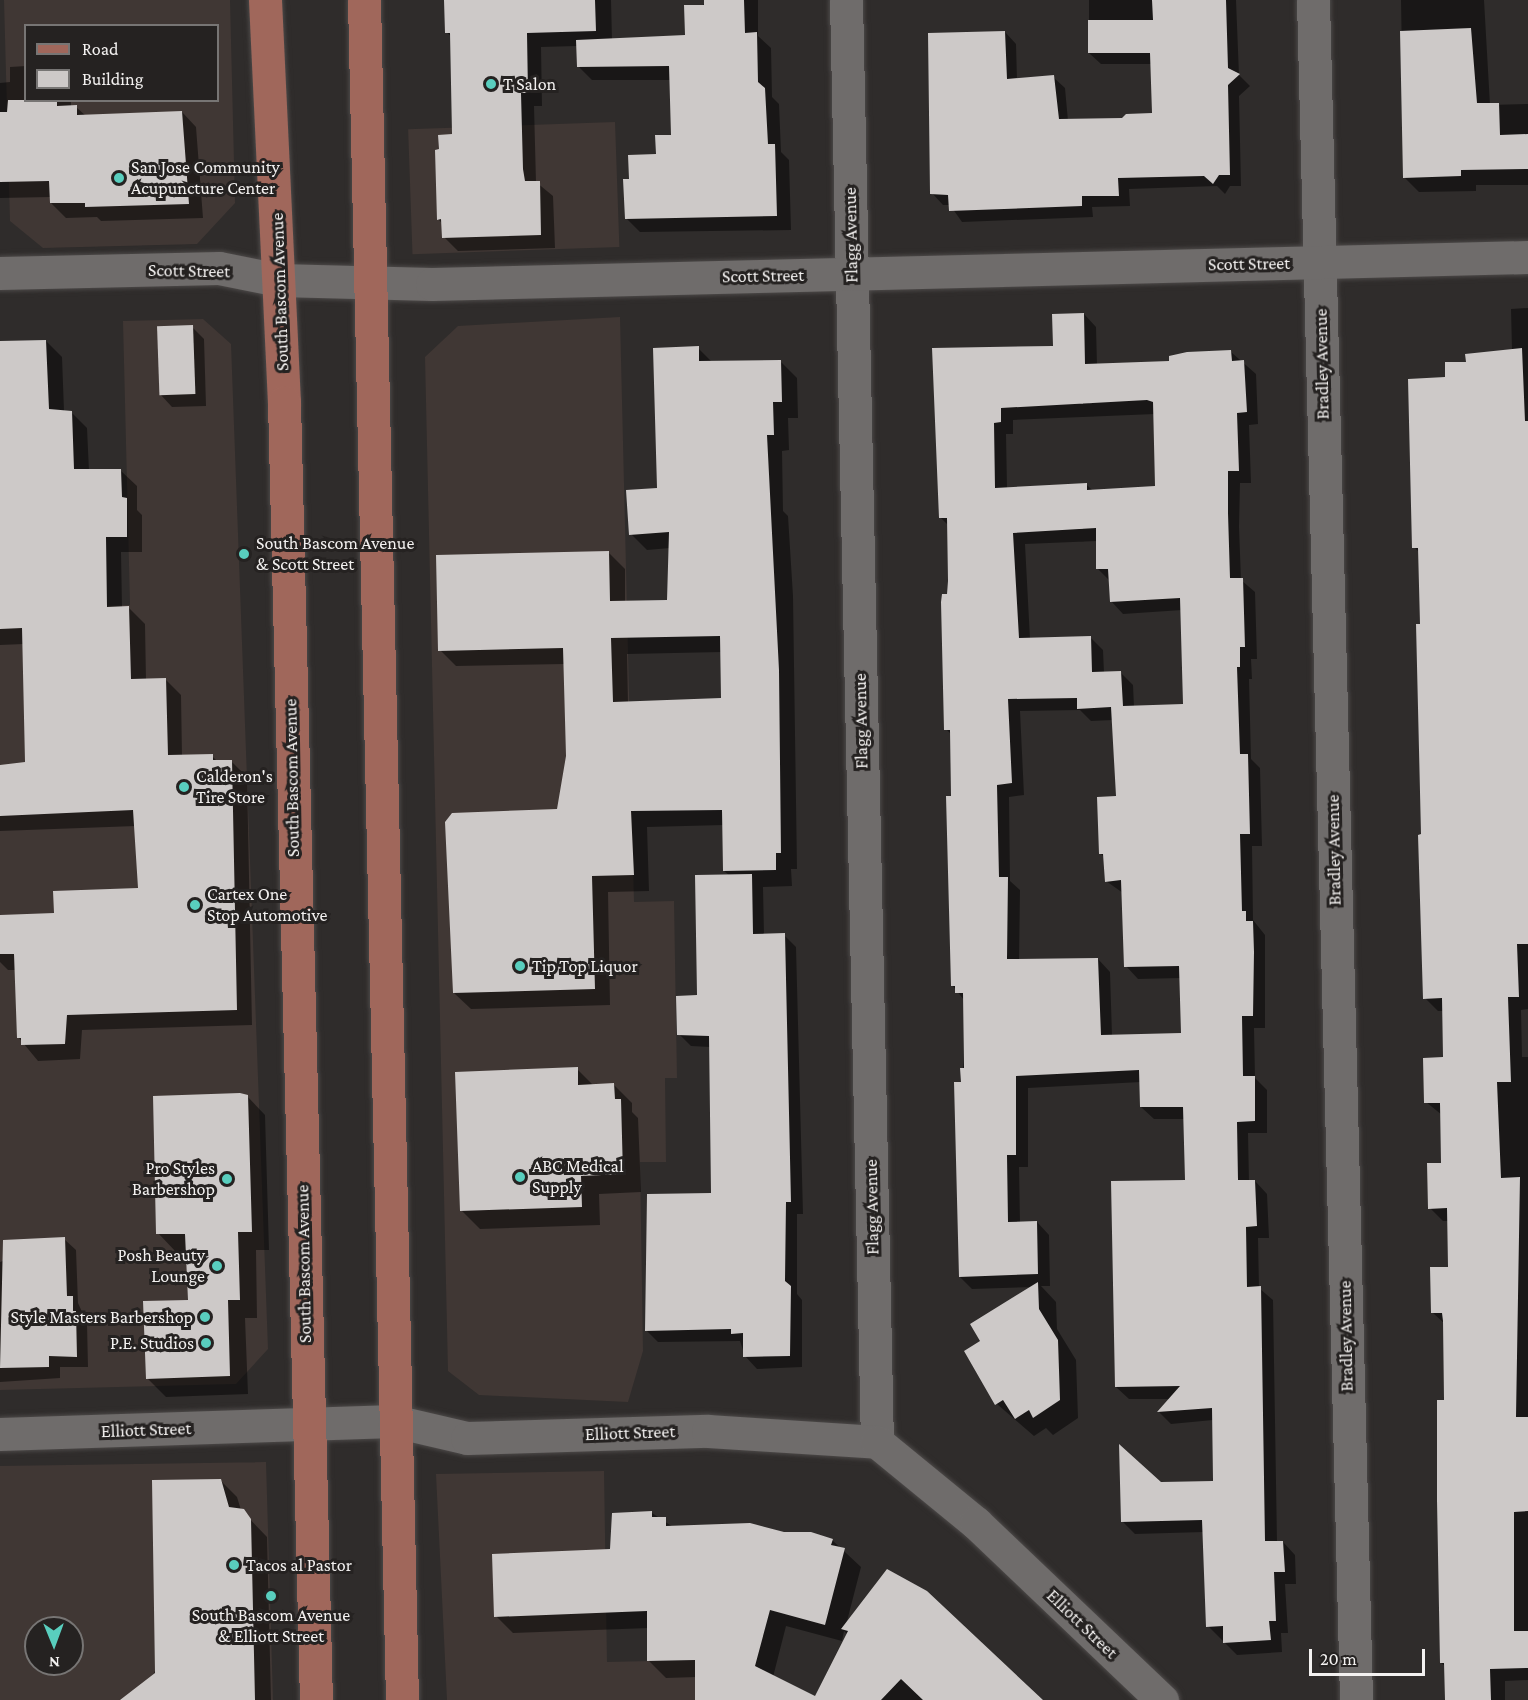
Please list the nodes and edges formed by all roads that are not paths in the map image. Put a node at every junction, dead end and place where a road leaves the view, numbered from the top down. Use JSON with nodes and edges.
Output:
{"nodes":[{"id":1,"x":265,"y":0,"type":"edge"},
{"id":2,"x":364,"y":0,"type":"edge"},
{"id":3,"x":846,"y":0,"type":"edge"},
{"id":4,"x":1313,"y":0,"type":"edge"},
{"id":5,"x":1528,"y":257,"type":"edge"},
{"id":6,"x":1319,"y":262,"type":"junction"},
{"id":7,"x":0,"y":273,"type":"edge"},
{"id":8,"x":852,"y":273,"type":"junction"},
{"id":9,"x":279,"y":280,"type":"junction"},
{"id":10,"x":371,"y":280,"type":"junction"},
{"id":11,"x":394,"y":1421,"type":"junction"},
{"id":12,"x":308,"y":1424,"type":"junction"},
{"id":13,"x":0,"y":1434,"type":"edge"},
{"id":14,"x":878,"y":1442,"type":"junction"},
{"id":15,"x":316,"y":1700,"type":"edge"},
{"id":16,"x":402,"y":1700,"type":"edge"},
{"id":17,"x":1162,"y":1700,"type":"edge"},
{"id":18,"x":1356,"y":1700,"type":"edge"}],
"edges":[{"from":1,"to":9,"type":"main road","name":"South Bascom Avenue"},
{"from":2,"to":10,"type":"main road"},
{"from":3,"to":8,"type":"street","name":"Flagg Avenue"},
{"from":4,"to":6,"type":"street","name":"Bradley Avenue"},
{"from":5,"to":6,"type":"street","name":"Scott Street"},
{"from":6,"to":8,"type":"street","name":"Scott Street"},
{"from":6,"to":18,"type":"street","name":"Bradley Avenue"},
{"from":7,"to":9,"type":"street","name":"Scott Street"},
{"from":8,"to":10,"type":"street","name":"Scott Street"},
{"from":8,"to":14,"type":"street","name":"Flagg Avenue"},
{"from":9,"to":10,"type":"street","name":"Scott Street"},
{"from":9,"to":12,"type":"main road","name":"South Bascom Avenue"},
{"from":10,"to":11,"type":"main road"},
{"from":11,"to":12,"type":"street","name":"Elliott Street"},
{"from":11,"to":14,"type":"street","name":"Elliott Street"},
{"from":11,"to":16,"type":"main road"},
{"from":12,"to":13,"type":"street","name":"Elliott Street"},
{"from":12,"to":15,"type":"main road","name":"South Bascom Avenue"},
{"from":14,"to":17,"type":"street","name":"Elliott Street"}]}
